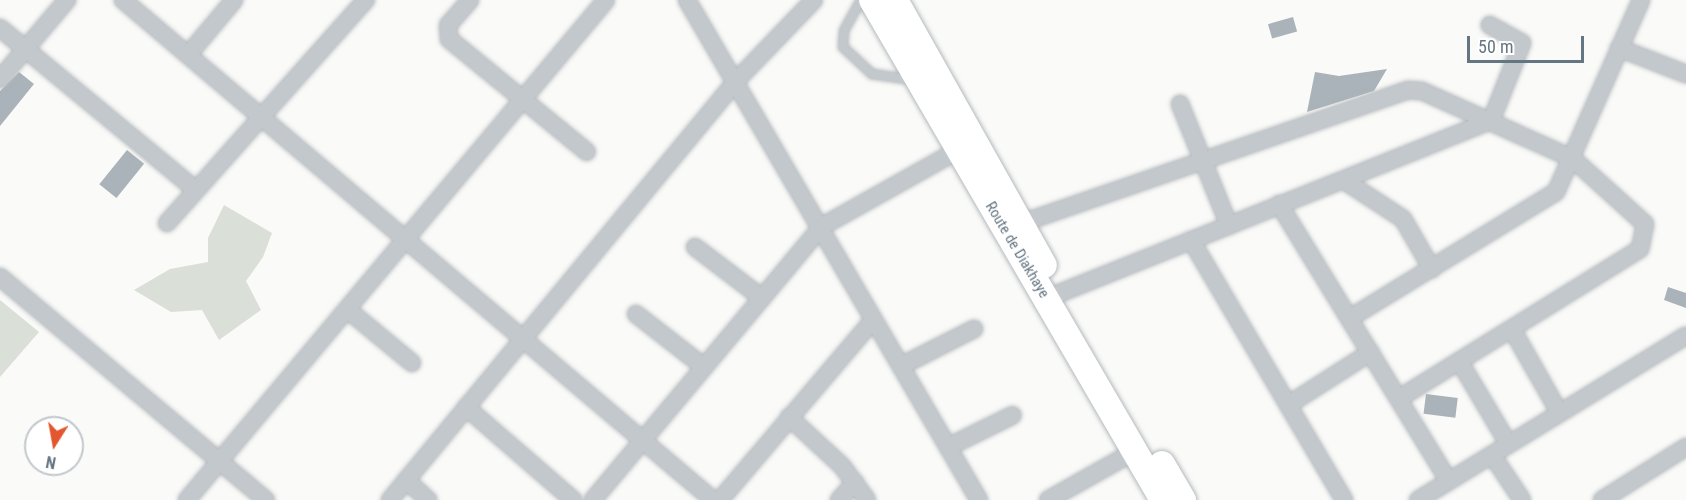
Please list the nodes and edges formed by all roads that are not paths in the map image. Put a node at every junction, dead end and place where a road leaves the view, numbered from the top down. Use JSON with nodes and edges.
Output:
{"nodes":[{"id":1,"x":67,"y":0,"type":"edge"},
{"id":2,"x":123,"y":0,"type":"edge"},
{"id":3,"x":234,"y":0,"type":"edge"},
{"id":4,"x":366,"y":0,"type":"edge"},
{"id":5,"x":606,"y":0,"type":"edge"},
{"id":6,"x":687,"y":0,"type":"edge"},
{"id":7,"x":814,"y":0,"type":"edge"},
{"id":8,"x":861,"y":0,"type":"edge"},
{"id":9,"x":872,"y":0,"type":"edge"},
{"id":10,"x":895,"y":0,"type":"edge"},
{"id":11,"x":1641,"y":0,"type":"edge"},
{"id":12,"x":466,"y":1,"type":"edge"},
{"id":13,"x":1490,"y":24,"type":"dead end"},
{"id":14,"x":0,"y":28,"type":"edge"},
{"id":15,"x":1619,"y":48,"type":"junction"},
{"id":16,"x":26,"y":49,"type":"junction"},
{"id":17,"x":188,"y":55,"type":"junction"},
{"id":18,"x":1686,"y":74,"type":"edge"},
{"id":19,"x":0,"y":80,"type":"edge"},
{"id":20,"x":736,"y":81,"type":"junction"},
{"id":21,"x":919,"y":81,"type":"junction"},
{"id":22,"x":525,"y":97,"type":"junction"},
{"id":23,"x":1180,"y":104,"type":"dead end"},
{"id":24,"x":260,"y":116,"type":"junction"},
{"id":25,"x":1491,"y":121,"type":"junction"},
{"id":26,"x":958,"y":150,"type":"junction"},
{"id":27,"x":587,"y":152,"type":"dead end"},
{"id":28,"x":1573,"y":159,"type":"junction"},
{"id":29,"x":1199,"y":160,"type":"junction"},
{"id":30,"x":1345,"y":181,"type":"junction"},
{"id":31,"x":196,"y":190,"type":"junction"},
{"id":32,"x":1279,"y":204,"type":"junction"},
{"id":33,"x":167,"y":222,"type":"dead end"},
{"id":34,"x":1022,"y":223,"type":"junction"},
{"id":35,"x":1229,"y":225,"type":"junction"},
{"id":36,"x":821,"y":227,"type":"junction"},
{"id":37,"x":1191,"y":240,"type":"junction"},
{"id":38,"x":407,"y":241,"type":"junction"},
{"id":39,"x":694,"y":247,"type":"dead end"},
{"id":40,"x":1432,"y":268,"type":"junction"},
{"id":41,"x":0,"y":277,"type":"edge"},
{"id":42,"x":1059,"y":293,"type":"junction"},
{"id":43,"x":762,"y":298,"type":"junction"},
{"id":44,"x":348,"y":310,"type":"junction"},
{"id":45,"x":636,"y":314,"type":"dead end"},
{"id":46,"x":1350,"y":318,"type":"junction"},
{"id":47,"x":873,"y":320,"type":"junction"},
{"id":48,"x":974,"y":329,"type":"dead end"},
{"id":49,"x":1513,"y":332,"type":"junction"},
{"id":50,"x":1686,"y":336,"type":"edge"},
{"id":51,"x":522,"y":338,"type":"junction"},
{"id":52,"x":1371,"y":352,"type":"junction"},
{"id":53,"x":412,"y":363,"type":"dead end"},
{"id":54,"x":1461,"y":364,"type":"junction"},
{"id":55,"x":901,"y":366,"type":"junction"},
{"id":56,"x":704,"y":367,"type":"junction"},
{"id":57,"x":1400,"y":398,"type":"junction"},
{"id":58,"x":1288,"y":405,"type":"junction"},
{"id":59,"x":466,"y":407,"type":"junction"},
{"id":60,"x":1558,"y":412,"type":"junction"},
{"id":61,"x":1013,"y":414,"type":"dead end"},
{"id":62,"x":789,"y":417,"type":"junction"},
{"id":63,"x":643,"y":440,"type":"junction"},
{"id":64,"x":1508,"y":443,"type":"junction"},
{"id":65,"x":948,"y":447,"type":"junction"},
{"id":66,"x":1686,"y":447,"type":"edge"},
{"id":67,"x":1135,"y":451,"type":"junction"},
{"id":68,"x":1492,"y":454,"type":"junction"},
{"id":69,"x":220,"y":462,"type":"junction"},
{"id":70,"x":406,"y":480,"type":"junction"},
{"id":71,"x":1449,"y":481,"type":"junction"},
{"id":72,"x":855,"y":482,"type":"junction"},
{"id":73,"x":1630,"y":493,"type":"edge"},
{"id":74,"x":187,"y":500,"type":"edge"},
{"id":75,"x":266,"y":500,"type":"edge"},
{"id":76,"x":390,"y":500,"type":"edge"},
{"id":77,"x":428,"y":500,"type":"edge"},
{"id":78,"x":573,"y":500,"type":"edge"},
{"id":79,"x":593,"y":500,"type":"edge"},
{"id":80,"x":713,"y":500,"type":"edge"},
{"id":81,"x":720,"y":500,"type":"edge"},
{"id":82,"x":839,"y":500,"type":"edge"},
{"id":83,"x":867,"y":500,"type":"edge"},
{"id":84,"x":979,"y":500,"type":"edge"},
{"id":85,"x":1048,"y":500,"type":"edge"},
{"id":86,"x":1163,"y":500,"type":"edge"},
{"id":87,"x":1183,"y":500,"type":"edge"},
{"id":88,"x":1344,"y":500,"type":"edge"},
{"id":89,"x":1418,"y":500,"type":"edge"},
{"id":90,"x":1522,"y":500,"type":"edge"},
{"id":91,"x":1602,"y":500,"type":"edge"}],
"edges":[{"from":1,"to":16,"type":"street"},
{"from":2,"to":17,"type":"street"},
{"from":3,"to":17,"type":"street"},
{"from":4,"to":24,"type":"street"},
{"from":5,"to":22,"type":"street"},
{"from":6,"to":20,"type":"street"},
{"from":7,"to":20,"type":"street"},
{"from":8,"to":21,"type":"lane"},
{"from":9,"to":21,"type":"main road","name":"Route de Diakhaye"},
{"from":10,"to":34,"type":"main road","name":"Route de Diakhaye"},
{"from":11,"to":15,"type":"street"},
{"from":12,"to":22,"type":"street"},
{"from":13,"to":25,"type":"street"},
{"from":14,"to":16,"type":"street"},
{"from":15,"to":18,"type":"street"},
{"from":15,"to":28,"type":"street"},
{"from":16,"to":19,"type":"street"},
{"from":16,"to":31,"type":"street"},
{"from":17,"to":24,"type":"street"},
{"from":20,"to":36,"type":"street"},
{"from":20,"to":51,"type":"street"},
{"from":21,"to":26,"type":"main road","name":"Route de Diakhaye"},
{"from":22,"to":27,"type":"street"},
{"from":22,"to":38,"type":"street"},
{"from":23,"to":29,"type":"street"},
{"from":24,"to":31,"type":"street"},
{"from":24,"to":38,"type":"street"},
{"from":25,"to":28,"type":"street"},
{"from":25,"to":29,"type":"street"},
{"from":25,"to":30,"type":"street"},
{"from":26,"to":36,"type":"street"},
{"from":26,"to":67,"type":"main road","name":"Route de Diakhaye"},
{"from":28,"to":40,"type":"street"},
{"from":28,"to":49,"type":"street"},
{"from":29,"to":34,"type":"street"},
{"from":29,"to":35,"type":"street"},
{"from":30,"to":32,"type":"street"},
{"from":30,"to":40,"type":"street"},
{"from":31,"to":33,"type":"street"},
{"from":32,"to":35,"type":"street"},
{"from":32,"to":46,"type":"street"},
{"from":34,"to":42,"type":"main road","name":"Route de Diakhaye"},
{"from":35,"to":37,"type":"street"},
{"from":36,"to":43,"type":"street"},
{"from":36,"to":47,"type":"street"},
{"from":37,"to":42,"type":"street"},
{"from":37,"to":58,"type":"street"},
{"from":38,"to":44,"type":"street"},
{"from":38,"to":51,"type":"street"},
{"from":39,"to":43,"type":"street"},
{"from":40,"to":46,"type":"street"},
{"from":41,"to":69,"type":"street"},
{"from":42,"to":87,"type":"main road","name":"Route de Diakhaye"},
{"from":43,"to":56,"type":"street"},
{"from":44,"to":53,"type":"street"},
{"from":44,"to":69,"type":"street"},
{"from":45,"to":56,"type":"street"},
{"from":46,"to":52,"type":"street"},
{"from":47,"to":55,"type":"street"},
{"from":47,"to":62,"type":"street"},
{"from":48,"to":55,"type":"street"},
{"from":49,"to":54,"type":"street"},
{"from":49,"to":60,"type":"street"},
{"from":50,"to":60,"type":"street"},
{"from":51,"to":59,"type":"street"},
{"from":51,"to":63,"type":"street"},
{"from":52,"to":57,"type":"street"},
{"from":52,"to":58,"type":"street"},
{"from":54,"to":57,"type":"street"},
{"from":54,"to":64,"type":"street"},
{"from":55,"to":65,"type":"street"},
{"from":56,"to":63,"type":"street"},
{"from":57,"to":71,"type":"street"},
{"from":58,"to":88,"type":"street"},
{"from":59,"to":70,"type":"street"},
{"from":59,"to":78,"type":"street"},
{"from":60,"to":64,"type":"street"},
{"from":61,"to":65,"type":"street"},
{"from":62,"to":72,"type":"street"},
{"from":62,"to":81,"type":"street"},
{"from":63,"to":79,"type":"street"},
{"from":63,"to":80,"type":"street"},
{"from":64,"to":68,"type":"street"},
{"from":65,"to":84,"type":"street"},
{"from":66,"to":73,"type":"street"},
{"from":67,"to":85,"type":"street"},
{"from":67,"to":86,"type":"main road","name":"Route de Diakhaye"},
{"from":68,"to":71,"type":"street"},
{"from":68,"to":90,"type":"street"},
{"from":69,"to":74,"type":"street"},
{"from":69,"to":75,"type":"street"},
{"from":70,"to":76,"type":"street"},
{"from":70,"to":77,"type":"street"},
{"from":71,"to":89,"type":"street"},
{"from":72,"to":82,"type":"street"},
{"from":72,"to":83,"type":"street"},
{"from":73,"to":91,"type":"street"}]}
